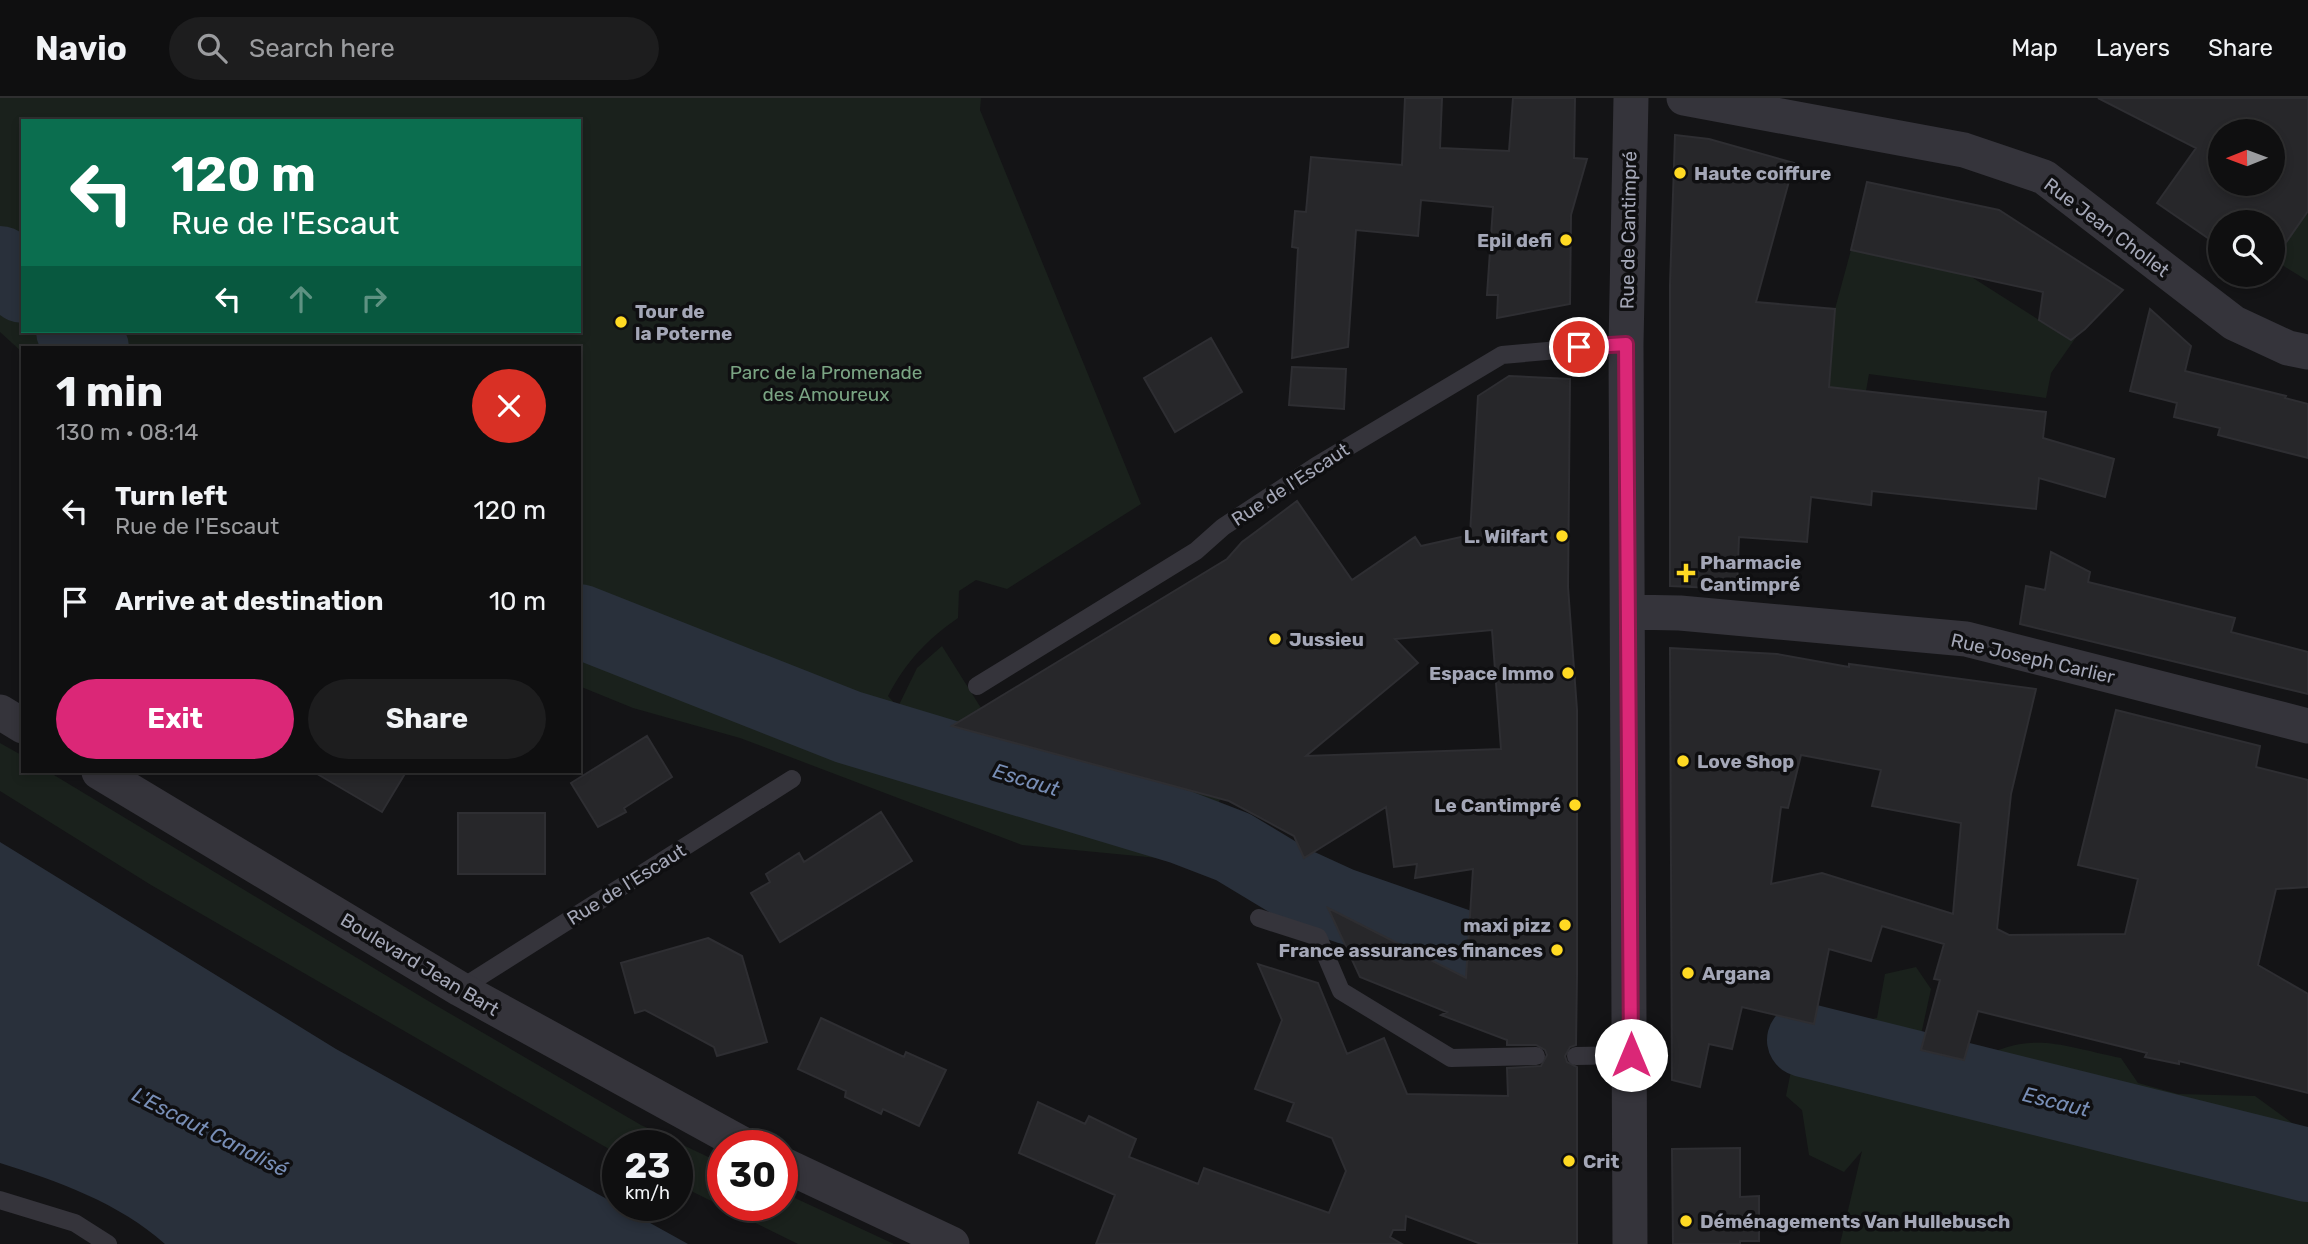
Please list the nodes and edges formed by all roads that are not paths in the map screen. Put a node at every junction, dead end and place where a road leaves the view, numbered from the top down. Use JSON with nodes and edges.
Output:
{"nodes":[{"id":1,"x":1631,"y":98,"type":"edge"},
{"id":2,"x":1684,"y":98,"type":"edge"},
{"id":3,"x":1626,"y":344,"type":"junction"},
{"id":4,"x":2308,"y":352,"type":"edge"},
{"id":5,"x":1628,"y":612,"type":"junction"},
{"id":6,"x":977,"y":686,"type":"dead end"},
{"id":7,"x":0,"y":712,"type":"edge"},
{"id":8,"x":21,"y":725,"type":"edge"},
{"id":9,"x":2308,"y":726,"type":"edge"},
{"id":10,"x":101,"y":773,"type":"edge"},
{"id":11,"x":792,"y":779,"type":"dead end"},
{"id":12,"x":1259,"y":918,"type":"dead end"},
{"id":13,"x":460,"y":989,"type":"junction"},
{"id":14,"x":1631,"y":1055,"type":"junction"},
{"id":15,"x":1536,"y":1056,"type":"dead end"},
{"id":16,"x":1576,"y":1056,"type":"dead end"},
{"id":17,"x":717,"y":1130,"type":"edge"},
{"id":18,"x":798,"y":1172,"type":"edge"},
{"id":19,"x":0,"y":1200,"type":"edge"},
{"id":20,"x":108,"y":1244,"type":"edge"},
{"id":21,"x":952,"y":1244,"type":"edge"},
{"id":22,"x":1630,"y":1244,"type":"edge"}],
"edges":[{"from":1,"to":3,"type":"street","name":"Rue de Cantimpré"},
{"from":2,"to":4,"type":"street","name":"Rue Jean Chollet"},
{"from":3,"to":5,"type":"street","name":"Rue de Cantimpré"},
{"from":3,"to":6,"type":"lane","name":"Rue de l'Escaut"},
{"from":5,"to":9,"type":"street","name":"Rue Joseph Carlier"},
{"from":5,"to":14,"type":"street","name":"Rue de Cantimpré"},
{"from":7,"to":8,"type":"street"},
{"from":10,"to":13,"type":"street","name":"Boulevard Jean Bart"},
{"from":11,"to":13,"type":"lane","name":"Rue de l'Escaut"},
{"from":12,"to":15,"type":"lane"},
{"from":13,"to":17,"type":"street","name":"Boulevard Jean Bart"},
{"from":14,"to":16,"type":"lane"},
{"from":14,"to":22,"type":"street","name":"Rue de Cantimpré"},
{"from":18,"to":21,"type":"street"},
{"from":19,"to":20,"type":"lane"}]}
